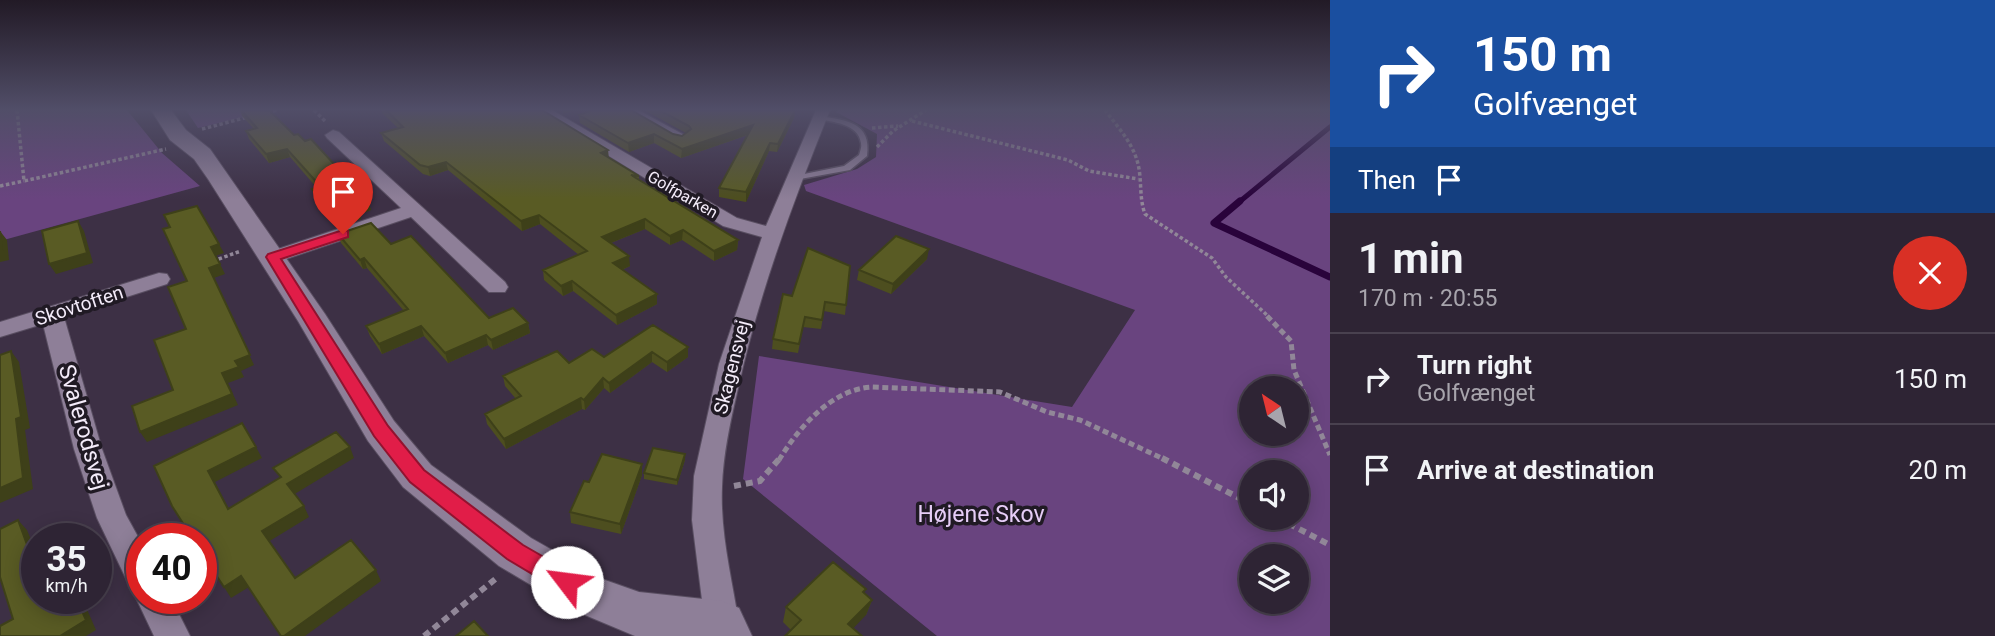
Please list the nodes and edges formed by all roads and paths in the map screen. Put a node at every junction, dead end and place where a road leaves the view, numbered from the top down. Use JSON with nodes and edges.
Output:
{"nodes":[{"id":1,"x":20,"y":140,"type":"edge"},
{"id":2,"x":179,"y":140,"type":"edge"},
{"id":3,"x":184,"y":140,"type":"edge"},
{"id":4,"x":338,"y":140,"type":"edge"},
{"id":5,"x":591,"y":140,"type":"edge"},
{"id":6,"x":810,"y":140,"type":"edge"},
{"id":7,"x":864,"y":140,"type":"edge"},
{"id":8,"x":886,"y":140,"type":"edge"},
{"id":9,"x":987,"y":140,"type":"edge"},
{"id":10,"x":1128,"y":140,"type":"edge"},
{"id":11,"x":865,"y":150,"type":"junction"},
{"id":12,"x":792,"y":179,"type":"junction"},
{"id":13,"x":1138,"y":179,"type":"junction"},
{"id":14,"x":23,"y":181,"type":"junction"},
{"id":15,"x":0,"y":186,"type":"edge"},
{"id":16,"x":414,"y":210,"type":"junction"},
{"id":17,"x":772,"y":233,"type":"junction"},
{"id":18,"x":268,"y":251,"type":"junction"},
{"id":19,"x":211,"y":261,"type":"edge"},
{"id":20,"x":159,"y":279,"type":"dead end"},
{"id":21,"x":497,"y":287,"type":"dead end"},
{"id":22,"x":52,"y":313,"type":"junction"},
{"id":23,"x":0,"y":330,"type":"edge"},
{"id":24,"x":1330,"y":456,"type":"edge"},
{"id":25,"x":707,"y":488,"type":"junction"},
{"id":26,"x":1239,"y":498,"type":"edge"},
{"id":27,"x":1301,"y":530,"type":"edge"},
{"id":28,"x":126,"y":543,"type":"edge"},
{"id":29,"x":1330,"y":545,"type":"edge"},
{"id":30,"x":523,"y":557,"type":"junction"},
{"id":31,"x":161,"y":614,"type":"edge"},
{"id":32,"x":725,"y":630,"type":"edge"},
{"id":33,"x":172,"y":636,"type":"edge"},
{"id":34,"x":424,"y":636,"type":"edge"}],
"edges":[{"from":1,"to":14,"type":"path"},
{"from":2,"to":14,"type":"path"},
{"from":3,"to":18,"type":"street"},
{"from":4,"to":16,"type":"street"},
{"from":5,"to":17,"type":"street","name":"Golfparken"},
{"from":6,"to":12,"type":"street","name":"Skagensvej"},
{"from":7,"to":11,"type":"lane"},
{"from":8,"to":11,"type":"path"},
{"from":9,"to":13,"type":"path"},
{"from":10,"to":13,"type":"path"},
{"from":11,"to":12,"type":"lane"},
{"from":12,"to":17,"type":"street","name":"Skagensvej"},
{"from":13,"to":24,"type":"path"},
{"from":14,"to":15,"type":"path"},
{"from":16,"to":18,"type":"street"},
{"from":16,"to":21,"type":"street"},
{"from":17,"to":25,"type":"street","name":"Skagensvej"},
{"from":18,"to":19,"type":"path"},
{"from":18,"to":30,"type":"street"},
{"from":20,"to":22,"type":"street","name":"Skovtoften"},
{"from":22,"to":23,"type":"street","name":"Skovtoften"},
{"from":22,"to":28,"type":"street","name":"Svalerodsvej"},
{"from":25,"to":26,"type":"path"},
{"from":25,"to":32,"type":"street","name":"Skagensvej"},
{"from":27,"to":29,"type":"path"},
{"from":30,"to":32,"type":"street"},
{"from":30,"to":34,"type":"path"},
{"from":31,"to":33,"type":"street"}]}
